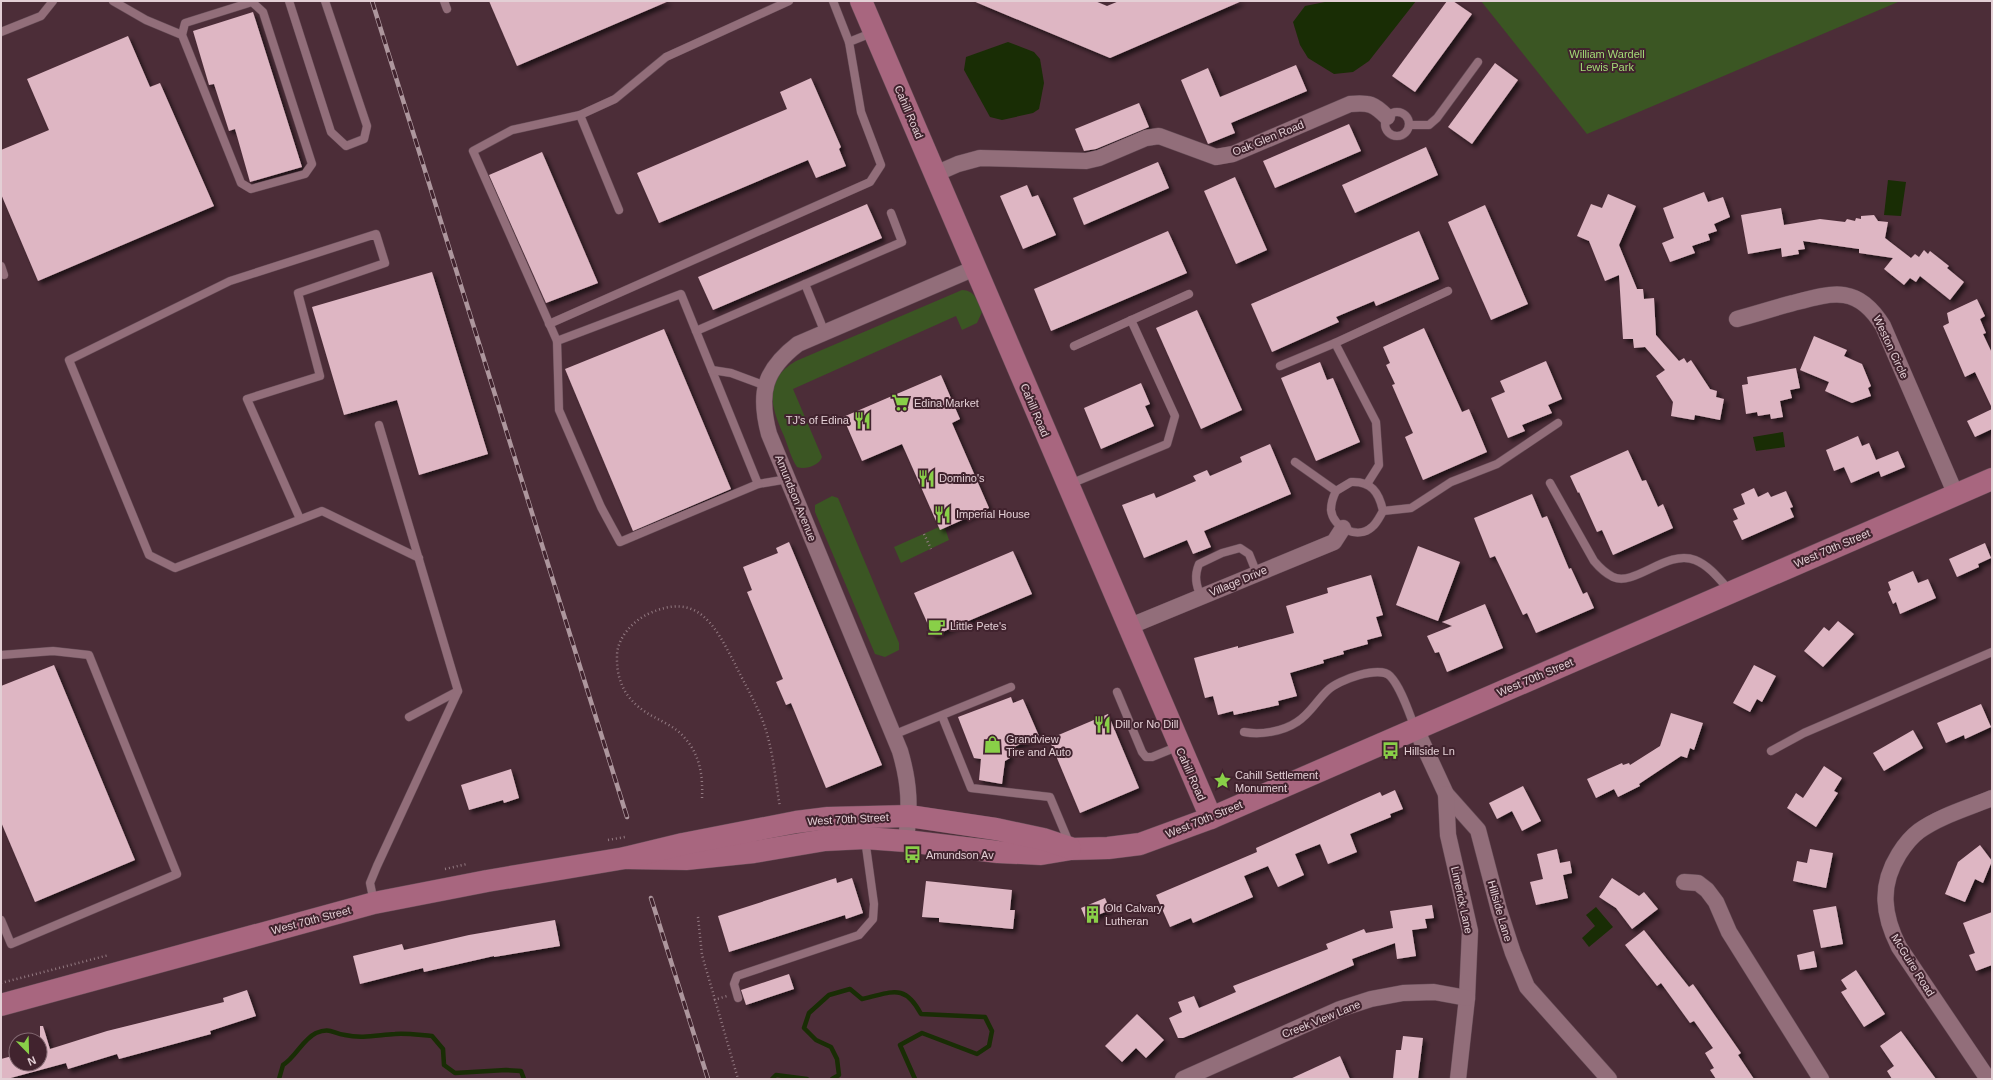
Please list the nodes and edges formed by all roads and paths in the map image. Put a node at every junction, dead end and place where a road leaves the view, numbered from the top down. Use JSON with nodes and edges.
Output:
{"nodes":[{"id":1,"x":53,"y":1,"type":"edge"},
{"id":2,"x":113,"y":1,"type":"edge"},
{"id":3,"x":289,"y":1,"type":"edge"},
{"id":4,"x":325,"y":1,"type":"edge"},
{"id":5,"x":444,"y":1,"type":"edge"},
{"id":6,"x":789,"y":1,"type":"edge"},
{"id":7,"x":833,"y":1,"type":"edge"},
{"id":8,"x":862,"y":1,"type":"edge"},
{"id":9,"x":448,"y":9,"type":"dead end"},
{"id":10,"x":874,"y":31,"type":"junction"},
{"id":11,"x":1,"y":32,"type":"edge"},
{"id":12,"x":182,"y":35,"type":"junction"},
{"id":13,"x":849,"y":42,"type":"junction"},
{"id":14,"x":1478,"y":62,"type":"dead end"},
{"id":15,"x":580,"y":115,"type":"junction"},
{"id":16,"x":1387,"y":117,"type":"junction"},
{"id":17,"x":1409,"y":125,"type":"junction"},
{"id":18,"x":935,"y":174,"type":"junction"},
{"id":19,"x":619,"y":210,"type":"dead end"},
{"id":20,"x":891,"y":213,"type":"dead end"},
{"id":21,"x":1,"y":266,"type":"edge"},
{"id":22,"x":975,"y":268,"type":"junction"},
{"id":23,"x":4,"y":275,"type":"dead end"},
{"id":24,"x":805,"y":284,"type":"junction"},
{"id":25,"x":1448,"y":291,"type":"dead end"},
{"id":26,"x":1189,"y":294,"type":"dead end"},
{"id":27,"x":1737,"y":319,"type":"dead end"},
{"id":28,"x":1131,"y":320,"type":"junction"},
{"id":29,"x":549,"y":324,"type":"junction"},
{"id":30,"x":696,"y":331,"type":"junction"},
{"id":31,"x":825,"y":333,"type":"junction"},
{"id":32,"x":557,"y":341,"type":"junction"},
{"id":33,"x":1335,"y":343,"type":"junction"},
{"id":34,"x":1074,"y":346,"type":"dead end"},
{"id":35,"x":1280,"y":366,"type":"dead end"},
{"id":36,"x":712,"y":370,"type":"junction"},
{"id":37,"x":766,"y":386,"type":"junction"},
{"id":38,"x":1558,"y":423,"type":"dead end"},
{"id":39,"x":379,"y":425,"type":"dead end"},
{"id":40,"x":1295,"y":462,"type":"dead end"},
{"id":41,"x":788,"y":479,"type":"junction"},
{"id":42,"x":1992,"y":479,"type":"edge"},
{"id":43,"x":1550,"y":483,"type":"dead end"},
{"id":44,"x":758,"y":484,"type":"junction"},
{"id":45,"x":1367,"y":484,"type":"junction"},
{"id":46,"x":1067,"y":486,"type":"junction"},
{"id":47,"x":1336,"y":491,"type":"junction"},
{"id":48,"x":1956,"y":494,"type":"junction"},
{"id":49,"x":1383,"y":511,"type":"junction"},
{"id":50,"x":300,"y":519,"type":"junction"},
{"id":51,"x":1343,"y":528,"type":"junction"},
{"id":52,"x":924,"y":534,"type":"dead end"},
{"id":53,"x":931,"y":549,"type":"dead end"},
{"id":54,"x":419,"y":558,"type":"junction"},
{"id":55,"x":1257,"y":574,"type":"junction"},
{"id":56,"x":1731,"y":592,"type":"junction"},
{"id":57,"x":1201,"y":597,"type":"junction"},
{"id":58,"x":1128,"y":627,"type":"junction"},
{"id":59,"x":1992,"y":652,"type":"edge"},
{"id":60,"x":1,"y":654,"type":"edge"},
{"id":61,"x":1011,"y":687,"type":"dead end"},
{"id":62,"x":458,"y":691,"type":"junction"},
{"id":63,"x":1117,"y":692,"type":"dead end"},
{"id":64,"x":942,"y":716,"type":"junction"},
{"id":65,"x":409,"y":717,"type":"dead end"},
{"id":66,"x":1416,"y":729,"type":"junction"},
{"id":67,"x":1244,"y":732,"type":"dead end"},
{"id":68,"x":893,"y":735,"type":"junction"},
{"id":69,"x":1179,"y":746,"type":"junction"},
{"id":70,"x":1771,"y":750,"type":"dead end"},
{"id":71,"x":1446,"y":794,"type":"junction"},
{"id":72,"x":702,"y":798,"type":"dead end"},
{"id":73,"x":1992,"y":798,"type":"edge"},
{"id":74,"x":780,"y":808,"type":"dead end"},
{"id":75,"x":908,"y":816,"type":"junction"},
{"id":76,"x":1211,"y":818,"type":"junction"},
{"id":77,"x":865,"y":838,"type":"junction"},
{"id":78,"x":906,"y":841,"type":"junction"},
{"id":79,"x":1071,"y":849,"type":"junction"},
{"id":80,"x":625,"y":858,"type":"junction"},
{"id":81,"x":1684,"y":882,"type":"dead end"},
{"id":82,"x":374,"y":903,"type":"junction"},
{"id":83,"x":698,"y":917,"type":"dead end"},
{"id":84,"x":1,"y":920,"type":"edge"},
{"id":85,"x":735,"y":996,"type":"joint"},
{"id":86,"x":1467,"y":998,"type":"junction"},
{"id":87,"x":714,"y":1000,"type":"junction"},
{"id":88,"x":1,"y":1005,"type":"edge"},
{"id":89,"x":738,"y":1079,"type":"edge"},
{"id":90,"x":1183,"y":1079,"type":"edge"},
{"id":91,"x":1458,"y":1079,"type":"edge"},
{"id":92,"x":1609,"y":1079,"type":"edge"},
{"id":93,"x":1821,"y":1079,"type":"edge"},
{"id":94,"x":1988,"y":1079,"type":"edge"}],
"edges":[{"from":1,"to":11,"type":"lane"},
{"from":2,"to":12,"type":"lane"},
{"from":3,"to":4,"type":"lane"},
{"from":5,"to":9,"type":"lane"},
{"from":6,"to":15,"type":"lane"},
{"from":7,"to":13,"type":"lane"},
{"from":8,"to":10,"type":"street","name":"Cahill Road"},
{"from":10,"to":13,"type":"lane"},
{"from":10,"to":18,"type":"street","name":"Cahill Road"},
{"from":12,"to":12,"type":"lane"},
{"from":13,"to":29,"type":"lane"},
{"from":14,"to":17,"type":"lane"},
{"from":15,"to":19,"type":"lane"},
{"from":15,"to":29,"type":"lane"},
{"from":16,"to":17,"type":"lane"},
{"from":16,"to":17,"type":"lane"},
{"from":16,"to":18,"type":"street","name":"Oak Glen Road"},
{"from":18,"to":22,"type":"street","name":"Cahill Road"},
{"from":20,"to":24,"type":"lane"},
{"from":21,"to":23,"type":"lane"},
{"from":22,"to":31,"type":"street","name":"Amundson Avenue"},
{"from":22,"to":46,"type":"street","name":"Cahill Road"},
{"from":24,"to":30,"type":"lane"},
{"from":24,"to":31,"type":"lane"},
{"from":25,"to":33,"type":"lane"},
{"from":26,"to":28,"type":"lane"},
{"from":27,"to":48,"type":"street","name":"Weston Circle"},
{"from":28,"to":34,"type":"lane"},
{"from":28,"to":46,"type":"lane"},
{"from":29,"to":32,"type":"lane"},
{"from":30,"to":32,"type":"lane"},
{"from":30,"to":36,"type":"lane"},
{"from":31,"to":37,"type":"street","name":"Amundson Avenue"},
{"from":32,"to":44,"type":"lane"},
{"from":33,"to":35,"type":"lane"},
{"from":33,"to":45,"type":"lane"},
{"from":36,"to":37,"type":"lane"},
{"from":36,"to":44,"type":"lane"},
{"from":37,"to":41,"type":"street","name":"Amundson Avenue"},
{"from":38,"to":49,"type":"lane"},
{"from":39,"to":54,"type":"lane"},
{"from":40,"to":47,"type":"lane"},
{"from":41,"to":44,"type":"lane"},
{"from":41,"to":68,"type":"street","name":"Amundson Avenue"},
{"from":42,"to":48,"type":"street","name":"West 70th Street"},
{"from":43,"to":56,"type":"lane"},
{"from":45,"to":47,"type":"lane"},
{"from":45,"to":49,"type":"lane"},
{"from":46,"to":58,"type":"street","name":"Cahill Road"},
{"from":47,"to":51,"type":"lane"},
{"from":48,"to":56,"type":"street","name":"West 70th Street"},
{"from":49,"to":51,"type":"lane"},
{"from":50,"to":50,"type":"lane"},
{"from":50,"to":54,"type":"lane"},
{"from":51,"to":55,"type":"street","name":"Village Drive"},
{"from":52,"to":53,"type":"path"},
{"from":54,"to":62,"type":"lane"},
{"from":55,"to":57,"type":"street","name":"Village Drive"},
{"from":55,"to":57,"type":"lane"},
{"from":56,"to":66,"type":"street","name":"West 70th Street"},
{"from":57,"to":58,"type":"street","name":"Village Drive"},
{"from":58,"to":69,"type":"street","name":"Cahill Road"},
{"from":59,"to":70,"type":"lane"},
{"from":60,"to":84,"type":"lane"},
{"from":61,"to":64,"type":"lane"},
{"from":62,"to":65,"type":"lane"},
{"from":62,"to":82,"type":"lane"},
{"from":63,"to":69,"type":"lane"},
{"from":64,"to":68,"type":"lane"},
{"from":64,"to":79,"type":"lane"},
{"from":66,"to":67,"type":"lane"},
{"from":66,"to":71,"type":"street","name":"Hillside Lane"},
{"from":66,"to":76,"type":"street","name":"West 70th Street"},
{"from":68,"to":75,"type":"street","name":"Amundson Avenue"},
{"from":69,"to":76,"type":"street","name":"Cahill Road"},
{"from":71,"to":86,"type":"street","name":"Limerick Lane"},
{"from":71,"to":92,"type":"street","name":"Hillside Lane"},
{"from":72,"to":74,"type":"path"},
{"from":73,"to":94,"type":"street","name":"McGuire Road"},
{"from":75,"to":78,"type":"street","name":"Amundson Avenue"},
{"from":75,"to":79,"type":"street","name":"West 70th Street"},
{"from":75,"to":80,"type":"street","name":"West 70th Street"},
{"from":76,"to":79,"type":"street","name":"West 70th Street"},
{"from":77,"to":78,"type":"street","name":"West 70th Street"},
{"from":77,"to":80,"type":"street","name":"West 70th Street"},
{"from":77,"to":85,"type":"lane"},
{"from":78,"to":79,"type":"street","name":"West 70th Street"},
{"from":80,"to":82,"type":"street","name":"West 70th Street"},
{"from":81,"to":93,"type":"street"},
{"from":82,"to":88,"type":"street","name":"West 70th Street"},
{"from":83,"to":87,"type":"path"},
{"from":85,"to":87,"type":"path"},
{"from":86,"to":90,"type":"street","name":"Creek View Lane"},
{"from":86,"to":91,"type":"street","name":"Limerick Lane"},
{"from":87,"to":89,"type":"path"}]}
